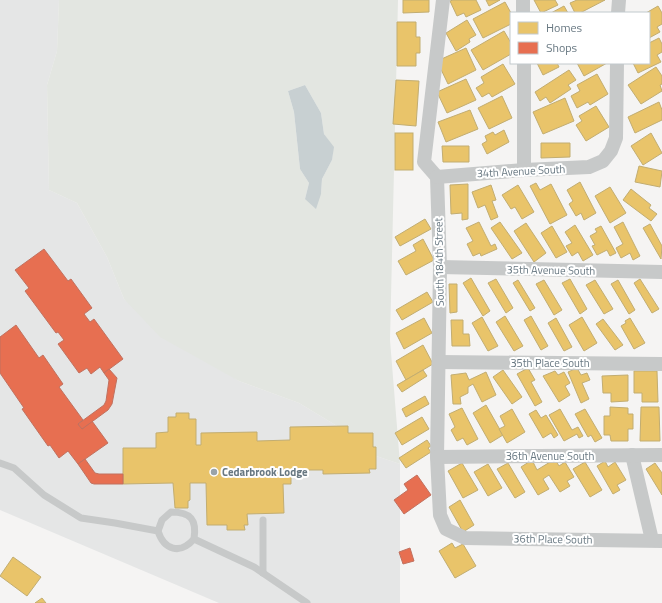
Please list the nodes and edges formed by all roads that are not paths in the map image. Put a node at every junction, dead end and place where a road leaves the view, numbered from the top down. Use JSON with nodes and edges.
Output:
{"nodes":[{"id":1,"x":443,"y":0,"type":"edge"},
{"id":2,"x":523,"y":0,"type":"edge"},
{"id":3,"x":619,"y":0,"type":"edge"},
{"id":4,"x":524,"y":12,"type":"edge"},
{"id":5,"x":618,"y":12,"type":"edge"},
{"id":6,"x":524,"y":64,"type":"edge"},
{"id":7,"x":618,"y":64,"type":"edge"},
{"id":8,"x":524,"y":170,"type":"junction"},
{"id":9,"x":437,"y":177,"type":"junction"},
{"id":10,"x":440,"y":267,"type":"junction"},
{"id":11,"x":662,"y":272,"type":"edge"},
{"id":12,"x":439,"y":362,"type":"junction"},
{"id":13,"x":662,"y":364,"type":"edge"},
{"id":14,"x":632,"y":455,"type":"junction"},
{"id":15,"x":662,"y":455,"type":"edge"},
{"id":16,"x":437,"y":457,"type":"junction"},
{"id":17,"x":0,"y":463,"type":"edge"},
{"id":18,"x":263,"y":520,"type":"dead end"},
{"id":19,"x":446,"y":529,"type":"joint"},
{"id":20,"x":158,"y":531,"type":"junction"},
{"id":21,"x":194,"y":539,"type":"junction"},
{"id":22,"x":657,"y":540,"type":"edge"},
{"id":23,"x":263,"y":573,"type":"junction"},
{"id":24,"x":307,"y":603,"type":"edge"}],
"edges":[{"from":1,"to":9,"type":"street"},
{"from":2,"to":4,"type":"street"},
{"from":3,"to":5,"type":"street"},
{"from":6,"to":8,"type":"street"},
{"from":7,"to":8,"type":"street","name":"34th Avenue South"},
{"from":8,"to":9,"type":"street","name":"34th Avenue South"},
{"from":9,"to":10,"type":"street","name":"South 184th Street"},
{"from":10,"to":11,"type":"street","name":"35th Avenue South"},
{"from":10,"to":12,"type":"street","name":"South 184th Street"},
{"from":12,"to":13,"type":"street","name":"35th Place South"},
{"from":12,"to":16,"type":"street","name":"South 184th Street"},
{"from":14,"to":15,"type":"street","name":"36th Avenue South"},
{"from":14,"to":16,"type":"street","name":"36th Avenue South"},
{"from":14,"to":22,"type":"street"},
{"from":16,"to":19,"type":"street","name":"South 184th Street"},
{"from":17,"to":20,"type":"lane"},
{"from":18,"to":23,"type":"lane"},
{"from":19,"to":22,"type":"street","name":"36th Place South"},
{"from":20,"to":21,"type":"lane"},
{"from":20,"to":21,"type":"lane"},
{"from":21,"to":23,"type":"lane"},
{"from":23,"to":24,"type":"lane"}]}
